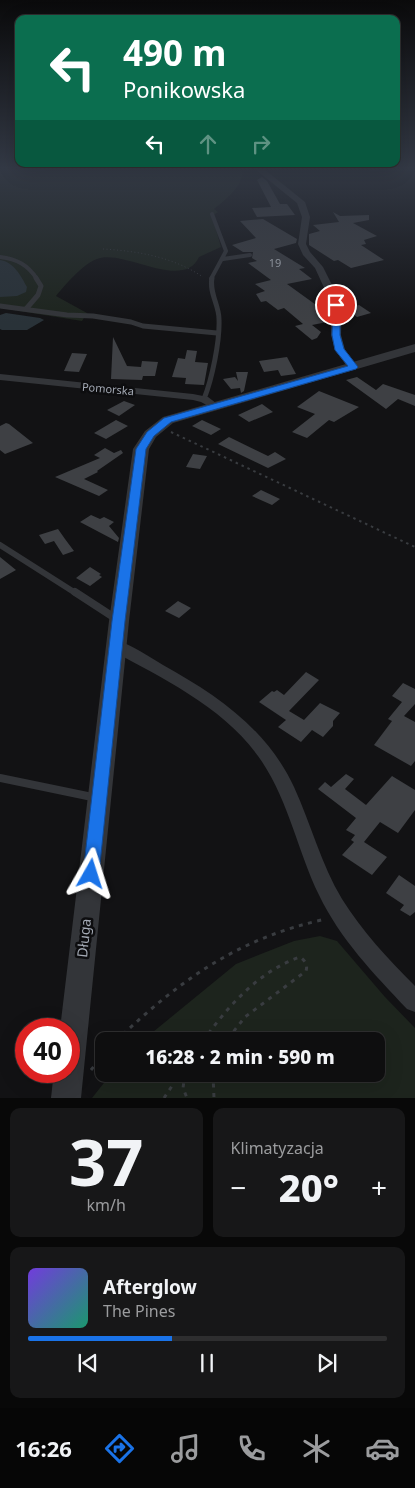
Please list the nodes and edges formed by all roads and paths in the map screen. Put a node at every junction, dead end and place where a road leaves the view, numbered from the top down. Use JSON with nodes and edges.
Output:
{"nodes":[{"id":1,"x":214,"y":220,"type":"edge"},
{"id":2,"x":306,"y":220,"type":"edge"},
{"id":3,"x":103,"y":249,"type":"dead end"},
{"id":4,"x":250,"y":255,"type":"dead end"},
{"id":5,"x":0,"y":257,"type":"edge"},
{"id":6,"x":223,"y":259,"type":"junction"},
{"id":7,"x":211,"y":283,"type":"junction"},
{"id":8,"x":0,"y":306,"type":"edge"},
{"id":9,"x":26,"y":309,"type":"junction"},
{"id":10,"x":217,"y":333,"type":"junction"},
{"id":11,"x":415,"y":348,"type":"edge"},
{"id":12,"x":353,"y":367,"type":"junction"},
{"id":13,"x":0,"y":377,"type":"edge"},
{"id":14,"x":209,"y":402,"type":"junction"},
{"id":15,"x":160,"y":425,"type":"junction"},
{"id":16,"x":0,"y":545,"type":"edge"},
{"id":17,"x":415,"y":547,"type":"edge"},
{"id":18,"x":119,"y":621,"type":"junction"},
{"id":19,"x":116,"y":646,"type":"junction"},
{"id":20,"x":0,"y":778,"type":"edge"},
{"id":21,"x":99,"y":799,"type":"junction"},
{"id":22,"x":341,"y":917,"type":"junction"},
{"id":23,"x":415,"y":1001,"type":"edge"},
{"id":24,"x":125,"y":1032,"type":"edge"},
{"id":25,"x":210,"y":1032,"type":"edge"},
{"id":26,"x":233,"y":1032,"type":"edge"},
{"id":27,"x":175,"y":1082,"type":"edge"},
{"id":28,"x":184,"y":1082,"type":"edge"},
{"id":29,"x":213,"y":1082,"type":"edge"},
{"id":30,"x":66,"y":1098,"type":"edge"},
{"id":31,"x":164,"y":1098,"type":"edge"},
{"id":32,"x":187,"y":1098,"type":"edge"},
{"id":33,"x":214,"y":1098,"type":"edge"}],
"edges":[{"from":1,"to":6,"type":"lane"},
{"from":2,"to":12,"type":"street"},
{"from":3,"to":7,"type":"path"},
{"from":4,"to":6,"type":"lane"},
{"from":5,"to":9,"type":"lane"},
{"from":6,"to":7,"type":"lane"},
{"from":7,"to":10,"type":"lane"},
{"from":8,"to":9,"type":"lane"},
{"from":9,"to":10,"type":"lane"},
{"from":10,"to":14,"type":"lane"},
{"from":11,"to":12,"type":"street","name":"Długa"},
{"from":12,"to":14,"type":"street","name":"Długa"},
{"from":13,"to":14,"type":"street","name":"Pomorska"},
{"from":14,"to":15,"type":"street","name":"Długa"},
{"from":15,"to":17,"type":"path"},
{"from":15,"to":18,"type":"street","name":"Długa"},
{"from":16,"to":18,"type":"lane"},
{"from":18,"to":19,"type":"street","name":"Długa"},
{"from":19,"to":21,"type":"street","name":"Długa"},
{"from":19,"to":22,"type":"street"},
{"from":20,"to":21,"type":"lane"},
{"from":21,"to":30,"type":"street","name":"Długa"},
{"from":22,"to":23,"type":"street"},
{"from":22,"to":24,"type":"path"},
{"from":25,"to":26,"type":"path"},
{"from":27,"to":31,"type":"path"},
{"from":28,"to":32,"type":"path"},
{"from":29,"to":33,"type":"path"}]}
